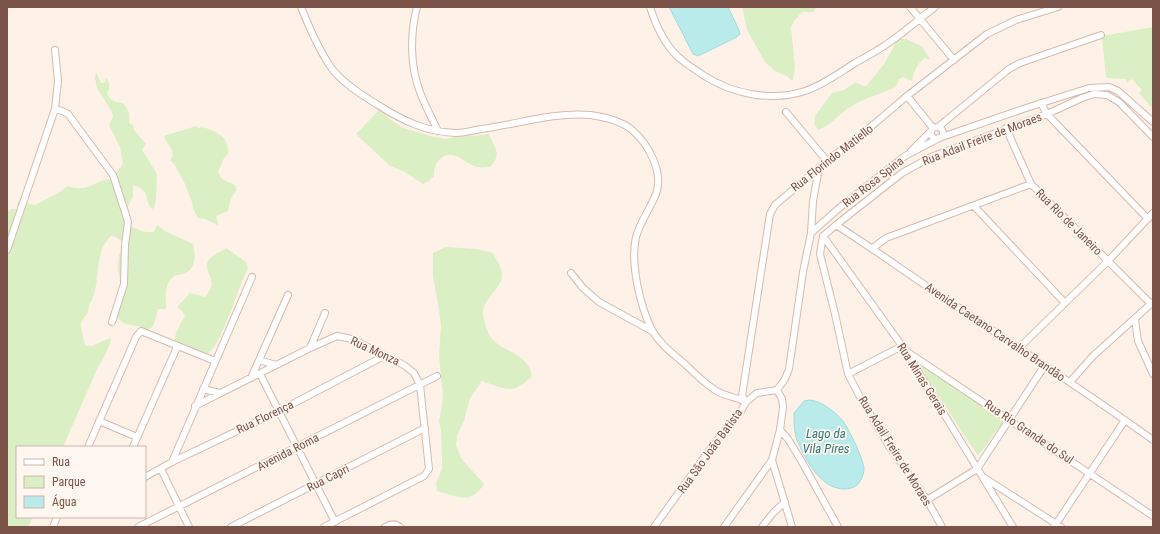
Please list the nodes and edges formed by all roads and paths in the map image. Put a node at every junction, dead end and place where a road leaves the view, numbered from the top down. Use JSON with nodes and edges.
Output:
{"nodes":[{"id":1,"x":301,"y":7,"type":"edge"},
{"id":2,"x":417,"y":7,"type":"edge"},
{"id":3,"x":650,"y":7,"type":"edge"},
{"id":4,"x":910,"y":7,"type":"edge"},
{"id":5,"x":935,"y":7,"type":"edge"},
{"id":6,"x":1058,"y":7,"type":"edge"},
{"id":7,"x":920,"y":19,"type":"junction"},
{"id":8,"x":1101,"y":35,"type":"dead end"},
{"id":9,"x":55,"y":50,"type":"dead end"},
{"id":10,"x":954,"y":60,"type":"junction"},
{"id":11,"x":907,"y":96,"type":"junction"},
{"id":12,"x":1040,"y":103,"type":"junction"},
{"id":13,"x":1026,"y":108,"type":"junction"},
{"id":14,"x":55,"y":109,"type":"junction"},
{"id":15,"x":786,"y":112,"type":"dead end"},
{"id":16,"x":1046,"y":114,"type":"junction"},
{"id":17,"x":1032,"y":118,"type":"junction"},
{"id":18,"x":1153,"y":122,"type":"edge"},
{"id":19,"x":1006,"y":128,"type":"junction"},
{"id":20,"x":934,"y":129,"type":"junction"},
{"id":21,"x":438,"y":131,"type":"junction"},
{"id":22,"x":1153,"y":137,"type":"edge"},
{"id":23,"x":939,"y":138,"type":"junction"},
{"id":24,"x":905,"y":156,"type":"junction"},
{"id":25,"x":827,"y":161,"type":"junction"},
{"id":26,"x":819,"y":168,"type":"junction"},
{"id":27,"x":1031,"y":184,"type":"junction"},
{"id":28,"x":974,"y":206,"type":"junction"},
{"id":29,"x":1153,"y":213,"type":"edge"},
{"id":30,"x":1148,"y":219,"type":"junction"},
{"id":31,"x":836,"y":225,"type":"junction"},
{"id":32,"x":811,"y":233,"type":"junction"},
{"id":33,"x":823,"y":236,"type":"junction"},
{"id":34,"x":873,"y":248,"type":"junction"},
{"id":35,"x":7,"y":250,"type":"edge"},
{"id":36,"x":1108,"y":261,"type":"junction"},
{"id":37,"x":571,"y":273,"type":"dead end"},
{"id":38,"x":252,"y":277,"type":"dead end"},
{"id":39,"x":288,"y":295,"type":"dead end"},
{"id":40,"x":1152,"y":303,"type":"edge"},
{"id":41,"x":1065,"y":304,"type":"junction"},
{"id":42,"x":325,"y":312,"type":"dead end"},
{"id":43,"x":1135,"y":320,"type":"junction"},
{"id":44,"x":112,"y":322,"type":"dead end"},
{"id":45,"x":652,"y":331,"type":"junction"},
{"id":46,"x":316,"y":333,"type":"junction"},
{"id":47,"x":329,"y":339,"type":"junction"},
{"id":48,"x":177,"y":347,"type":"junction"},
{"id":49,"x":310,"y":348,"type":"junction"},
{"id":50,"x":903,"y":348,"type":"junction"},
{"id":51,"x":1019,"y":348,"type":"junction"},
{"id":52,"x":384,"y":356,"type":"junction"},
{"id":53,"x":259,"y":360,"type":"junction"},
{"id":54,"x":215,"y":361,"type":"junction"},
{"id":55,"x":276,"y":365,"type":"junction"},
{"id":56,"x":1045,"y":365,"type":"junction"},
{"id":57,"x":260,"y":374,"type":"junction"},
{"id":58,"x":848,"y":374,"type":"junction"},
{"id":59,"x":1153,"y":374,"type":"edge"},
{"id":60,"x":437,"y":376,"type":"dead end"},
{"id":61,"x":251,"y":378,"type":"junction"},
{"id":62,"x":1070,"y":382,"type":"junction"},
{"id":63,"x":420,"y":385,"type":"junction"},
{"id":64,"x":203,"y":389,"type":"junction"},
{"id":65,"x":777,"y":390,"type":"junction"},
{"id":66,"x":220,"y":393,"type":"junction"},
{"id":67,"x":746,"y":402,"type":"junction"},
{"id":68,"x":195,"y":406,"type":"junction"},
{"id":69,"x":279,"y":411,"type":"junction"},
{"id":70,"x":1010,"y":419,"type":"junction"},
{"id":71,"x":1125,"y":420,"type":"junction"},
{"id":72,"x":99,"y":421,"type":"junction"},
{"id":73,"x":425,"y":428,"type":"junction"},
{"id":74,"x":780,"y":430,"type":"junction"},
{"id":75,"x":137,"y":437,"type":"junction"},
{"id":76,"x":1153,"y":440,"type":"edge"},
{"id":77,"x":179,"y":444,"type":"junction"},
{"id":78,"x":88,"y":446,"type":"edge"},
{"id":79,"x":133,"y":446,"type":"edge"},
{"id":80,"x":297,"y":447,"type":"junction"},
{"id":81,"x":192,"y":452,"type":"junction"},
{"id":82,"x":772,"y":460,"type":"junction"},
{"id":83,"x":172,"y":462,"type":"junction"},
{"id":84,"x":161,"y":468,"type":"junction"},
{"id":85,"x":977,"y":469,"type":"junction"},
{"id":86,"x":1090,"y":473,"type":"junction"},
{"id":87,"x":146,"y":476,"type":"edge"},
{"id":88,"x":982,"y":476,"type":"junction"},
{"id":89,"x":316,"y":485,"type":"junction"},
{"id":90,"x":927,"y":500,"type":"junction"},
{"id":91,"x":786,"y":502,"type":"junction"},
{"id":92,"x":179,"y":507,"type":"junction"},
{"id":93,"x":1153,"y":516,"type":"edge"},
{"id":94,"x":58,"y":518,"type":"edge"},
{"id":95,"x":335,"y":522,"type":"junction"},
{"id":96,"x":1057,"y":526,"type":"edge"},
{"id":97,"x":53,"y":527,"type":"edge"},
{"id":98,"x":138,"y":527,"type":"edge"},
{"id":99,"x":189,"y":527,"type":"edge"},
{"id":100,"x":231,"y":527,"type":"edge"},
{"id":101,"x":324,"y":527,"type":"edge"},
{"id":102,"x":385,"y":527,"type":"edge"},
{"id":103,"x":400,"y":527,"type":"edge"},
{"id":104,"x":654,"y":527,"type":"edge"},
{"id":105,"x":724,"y":527,"type":"edge"},
{"id":106,"x":762,"y":527,"type":"edge"},
{"id":107,"x":792,"y":527,"type":"edge"},
{"id":108,"x":838,"y":527,"type":"edge"},
{"id":109,"x":942,"y":527,"type":"edge"},
{"id":110,"x":1013,"y":527,"type":"edge"}],
"edges":[{"from":1,"to":21,"type":"street"},
{"from":2,"to":21,"type":"street"},
{"from":3,"to":7,"type":"street"},
{"from":4,"to":7,"type":"street"},
{"from":5,"to":7,"type":"street"},
{"from":6,"to":10,"type":"street","name":"Rua Florindo Matiello"},
{"from":7,"to":10,"type":"street"},
{"from":8,"to":20,"type":"street"},
{"from":9,"to":14,"type":"street"},
{"from":10,"to":11,"type":"street","name":"Rua Florindo Matiello"},
{"from":11,"to":20,"type":"street"},
{"from":11,"to":25,"type":"street","name":"Rua Florindo Matiello"},
{"from":12,"to":13,"type":"street","name":"Rua Rosa Spina"},
{"from":12,"to":16,"type":"street"},
{"from":12,"to":18,"type":"street","name":"Rua Rosa Spina"},
{"from":13,"to":17,"type":"street"},
{"from":13,"to":23,"type":"street","name":"Rua Rosa Spina"},
{"from":14,"to":35,"type":"street"},
{"from":14,"to":44,"type":"street"},
{"from":15,"to":25,"type":"street"},
{"from":16,"to":17,"type":"street","name":"Rua Adail Freire de Moraes"},
{"from":16,"to":22,"type":"street","name":"Rua Adail Freire de Moraes"},
{"from":16,"to":30,"type":"street"},
{"from":17,"to":19,"type":"street","name":"Rua Adail Freire de Moraes"},
{"from":19,"to":27,"type":"street","name":"Rua Rio de Janeiro"},
{"from":19,"to":31,"type":"street","name":"Rua Adail Freire de Moraes"},
{"from":20,"to":23,"type":"street"},
{"from":20,"to":23,"type":"street"},
{"from":20,"to":24,"type":"street"},
{"from":21,"to":45,"type":"street"},
{"from":23,"to":24,"type":"street","name":"Rua Rosa Spina"},
{"from":24,"to":32,"type":"street","name":"Rua Rosa Spina"},
{"from":25,"to":26,"type":"street","name":"Rua Florindo Matiello"},
{"from":26,"to":32,"type":"street"},
{"from":26,"to":67,"type":"street","name":"Rua Florindo Matiello"},
{"from":27,"to":28,"type":"street"},
{"from":27,"to":36,"type":"street","name":"Rua Rio de Janeiro"},
{"from":28,"to":34,"type":"street"},
{"from":28,"to":41,"type":"street"},
{"from":29,"to":30,"type":"street"},
{"from":30,"to":36,"type":"street"},
{"from":31,"to":33,"type":"street","name":"Rua Adail Freire de Moraes"},
{"from":31,"to":34,"type":"street","name":"Avenida Caetano Carvalho Brandão"},
{"from":32,"to":65,"type":"street"},
{"from":33,"to":50,"type":"street","name":"Rua Minas Gerais"},
{"from":33,"to":58,"type":"street","name":"Rua Adail Freire de Moraes"},
{"from":34,"to":51,"type":"street","name":"Avenida Caetano Carvalho Brandão"},
{"from":36,"to":40,"type":"street","name":"Rua Rio de Janeiro"},
{"from":36,"to":41,"type":"street"},
{"from":37,"to":45,"type":"street"},
{"from":38,"to":54,"type":"street"},
{"from":39,"to":53,"type":"street"},
{"from":40,"to":43,"type":"street"},
{"from":41,"to":51,"type":"street"},
{"from":42,"to":46,"type":"street"},
{"from":43,"to":59,"type":"street"},
{"from":43,"to":62,"type":"street"},
{"from":45,"to":67,"type":"street"},
{"from":46,"to":47,"type":"street"},
{"from":46,"to":49,"type":"street"},
{"from":47,"to":49,"type":"street","name":"Rua Monza"},
{"from":47,"to":52,"type":"street","name":"Rua Monza"},
{"from":48,"to":54,"type":"street"},
{"from":48,"to":72,"type":"street"},
{"from":48,"to":75,"type":"street"},
{"from":49,"to":55,"type":"street","name":"Rua Monza"},
{"from":50,"to":58,"type":"street"},
{"from":50,"to":70,"type":"street","name":"Rua Rio Grande do Sul"},
{"from":50,"to":85,"type":"street","name":"Rua Minas Gerais"},
{"from":51,"to":56,"type":"street","name":"Avenida Caetano Carvalho Brandão"},
{"from":52,"to":63,"type":"street","name":"Rua Monza"},
{"from":52,"to":69,"type":"street","name":"Rua Florença"},
{"from":53,"to":55,"type":"street"},
{"from":53,"to":61,"type":"street"},
{"from":54,"to":64,"type":"street"},
{"from":55,"to":57,"type":"street","name":"Rua Monza"},
{"from":56,"to":62,"type":"street","name":"Avenida Caetano Carvalho Brandão"},
{"from":56,"to":70,"type":"street"},
{"from":57,"to":61,"type":"street","name":"Rua Monza"},
{"from":57,"to":69,"type":"street"},
{"from":58,"to":90,"type":"street","name":"Rua Adail Freire de Moraes"},
{"from":60,"to":63,"type":"street","name":"Avenida Roma"},
{"from":61,"to":66,"type":"street","name":"Rua Monza"},
{"from":62,"to":71,"type":"street","name":"Avenida Caetano Carvalho Brandão"},
{"from":63,"to":73,"type":"street","name":"Rua Monza"},
{"from":63,"to":80,"type":"street","name":"Avenida Roma"},
{"from":64,"to":66,"type":"street"},
{"from":64,"to":68,"type":"street"},
{"from":65,"to":67,"type":"street","name":"Rua São João Batista"},
{"from":65,"to":74,"type":"street"},
{"from":66,"to":68,"type":"street","name":"Rua Monza"},
{"from":67,"to":104,"type":"street","name":"Rua São João Batista"},
{"from":68,"to":77,"type":"street"},
{"from":69,"to":80,"type":"street"},
{"from":69,"to":81,"type":"street","name":"Rua Florença"},
{"from":70,"to":85,"type":"street"},
{"from":70,"to":86,"type":"street","name":"Rua Rio Grande do Sul"},
{"from":71,"to":76,"type":"street","name":"Avenida Caetano Carvalho Brandão"},
{"from":71,"to":86,"type":"street"},
{"from":72,"to":75,"type":"street"},
{"from":72,"to":78,"type":"street"},
{"from":73,"to":89,"type":"street","name":"Rua Capri"},
{"from":73,"to":95,"type":"street","name":"Rua Monza"},
{"from":74,"to":82,"type":"street"},
{"from":74,"to":108,"type":"street"},
{"from":75,"to":79,"type":"street"},
{"from":77,"to":81,"type":"street"},
{"from":77,"to":83,"type":"street"},
{"from":80,"to":89,"type":"street"},
{"from":80,"to":92,"type":"street","name":"Avenida Roma"},
{"from":81,"to":83,"type":"street","name":"Rua Florença"},
{"from":82,"to":91,"type":"street"},
{"from":82,"to":105,"type":"street"},
{"from":83,"to":84,"type":"street","name":"Rua Florença"},
{"from":84,"to":87,"type":"street","name":"Rua Florença"},
{"from":84,"to":92,"type":"street"},
{"from":85,"to":88,"type":"street","name":"Rua Minas Gerais"},
{"from":85,"to":90,"type":"street"},
{"from":86,"to":93,"type":"street","name":"Rua Rio Grande do Sul"},
{"from":86,"to":96,"type":"street"},
{"from":88,"to":96,"type":"street"},
{"from":88,"to":110,"type":"street","name":"Rua Minas Gerais"},
{"from":89,"to":95,"type":"street"},
{"from":89,"to":100,"type":"street","name":"Rua Capri"},
{"from":90,"to":109,"type":"street","name":"Rua Adail Freire de Moraes"},
{"from":91,"to":106,"type":"street"},
{"from":91,"to":107,"type":"street"},
{"from":92,"to":98,"type":"street","name":"Avenida Roma"},
{"from":92,"to":99,"type":"street"},
{"from":94,"to":97,"type":"street"},
{"from":95,"to":101,"type":"street"},
{"from":102,"to":103,"type":"street"}]}
